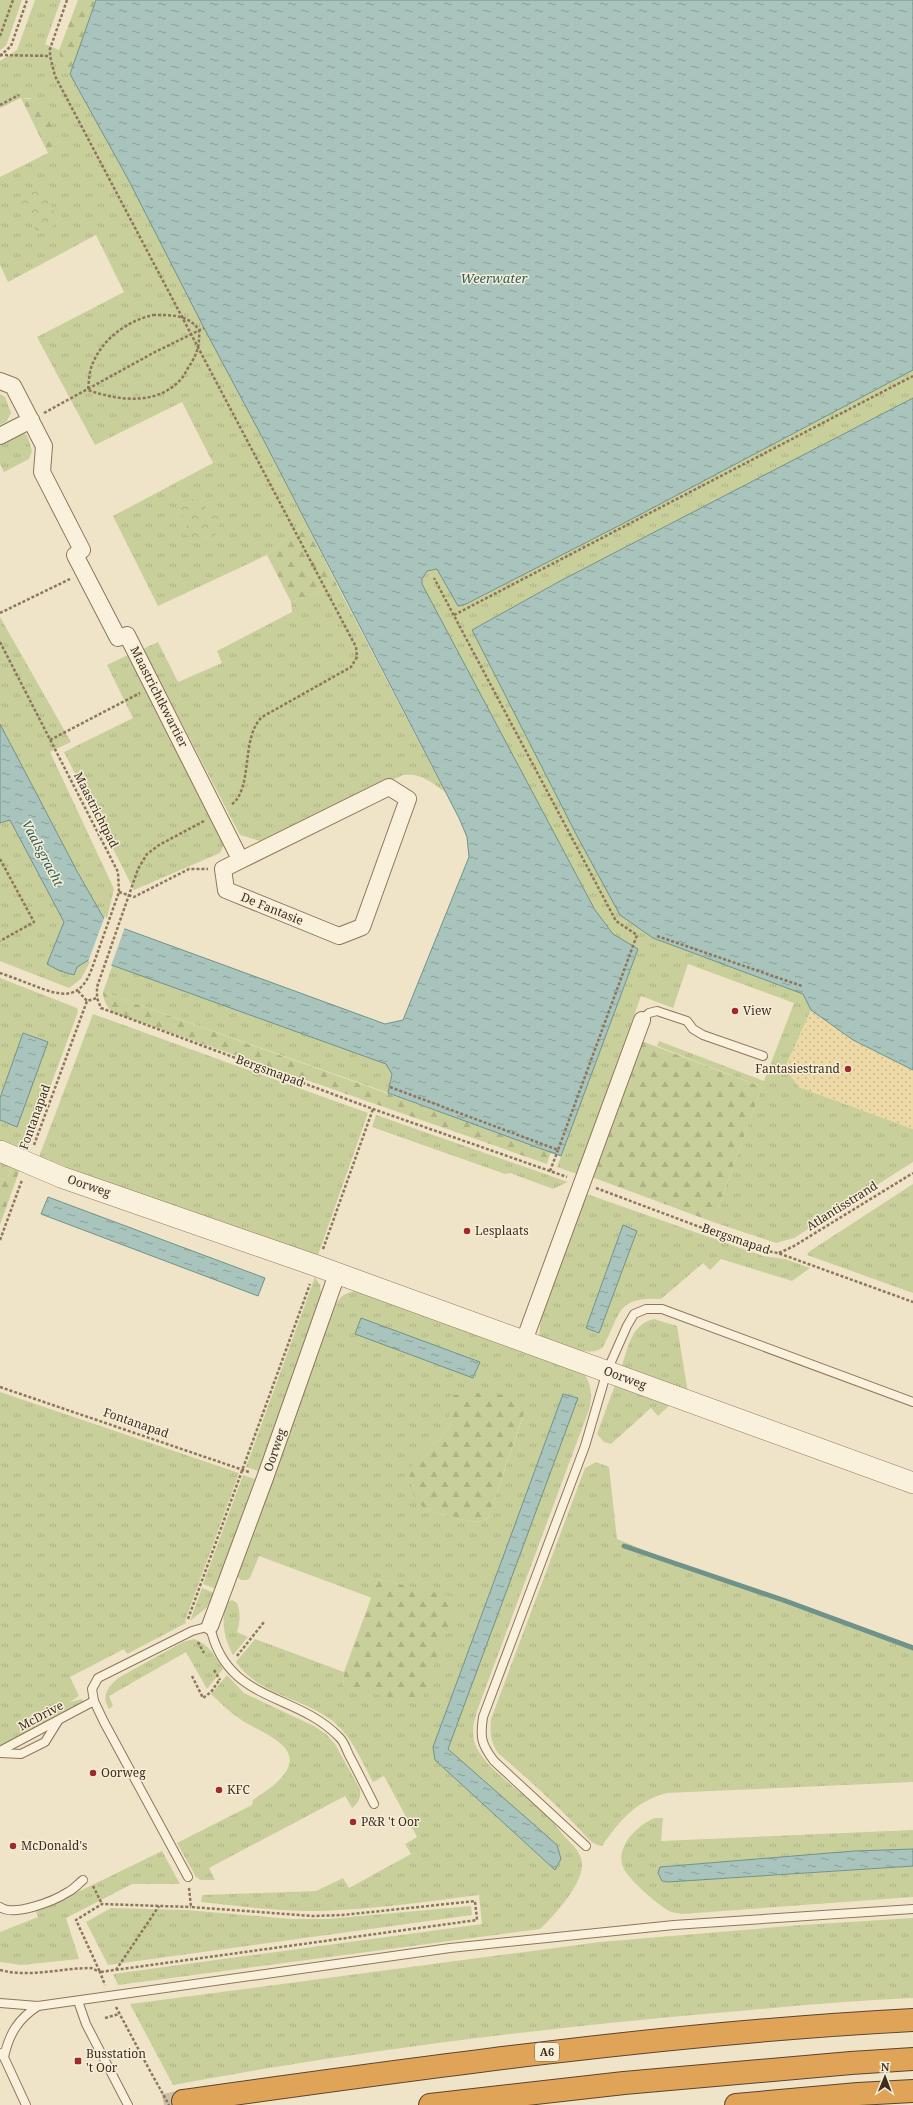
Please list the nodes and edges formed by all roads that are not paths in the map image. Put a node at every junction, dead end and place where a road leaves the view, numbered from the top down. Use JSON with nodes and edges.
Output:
{"nodes":[{"id":1,"x":0,"y":381,"type":"edge"},
{"id":2,"x":31,"y":420,"type":"junction"},
{"id":3,"x":0,"y":436,"type":"edge"},
{"id":4,"x":240,"y":859,"type":"junction"},
{"id":5,"x":642,"y":1020,"type":"joint"},
{"id":6,"x":763,"y":1056,"type":"dead end"},
{"id":7,"x":0,"y":1151,"type":"edge"},
{"id":8,"x":337,"y":1274,"type":"junction"},
{"id":9,"x":524,"y":1341,"type":"junction"},
{"id":10,"x":607,"y":1372,"type":"junction"},
{"id":11,"x":913,"y":1402,"type":"edge"},
{"id":12,"x":913,"y":1483,"type":"edge"},
{"id":13,"x":210,"y":1626,"type":"junction"},
{"id":14,"x":94,"y":1701,"type":"junction"},
{"id":15,"x":58,"y":1720,"type":"junction"},
{"id":16,"x":0,"y":1752,"type":"edge"},
{"id":17,"x":374,"y":1804,"type":"dead end"},
{"id":18,"x":586,"y":1846,"type":"dead end"},
{"id":19,"x":188,"y":1878,"type":"road end"},
{"id":20,"x":83,"y":1880,"type":"dead end"},
{"id":21,"x":0,"y":1907,"type":"edge"},
{"id":22,"x":913,"y":1908,"type":"edge"},
{"id":23,"x":78,"y":2001,"type":"junction"},
{"id":24,"x":0,"y":2003,"type":"edge"},
{"id":25,"x":38,"y":2006,"type":"junction"},
{"id":26,"x":913,"y":2020,"type":"edge"},
{"id":27,"x":0,"y":2049,"type":"edge"},
{"id":28,"x":2,"y":2055,"type":"edge"},
{"id":29,"x":913,"y":2059,"type":"edge"},
{"id":30,"x":913,"y":2091,"type":"edge"},
{"id":31,"x":176,"y":2103,"type":"edge"},
{"id":32,"x":26,"y":2105,"type":"edge"},
{"id":33,"x":128,"y":2105,"type":"edge"},
{"id":34,"x":430,"y":2105,"type":"edge"},
{"id":35,"x":736,"y":2105,"type":"edge"}],
"edges":[{"from":1,"to":2,"type":"street","name":"Maastrichtkwartier"},
{"from":2,"to":3,"type":"street"},
{"from":2,"to":4,"type":"street","name":"Maastrichtkwartier"},
{"from":4,"to":4,"type":"street","name":"De Fantasie"},
{"from":5,"to":6,"type":"lane"},
{"from":5,"to":9,"type":"street"},
{"from":7,"to":8,"type":"street","name":"Oorweg"},
{"from":8,"to":9,"type":"street","name":"Oorweg"},
{"from":8,"to":13,"type":"street","name":"Oorweg"},
{"from":9,"to":10,"type":"street","name":"Oorweg"},
{"from":10,"to":11,"type":"lane"},
{"from":10,"to":12,"type":"street","name":"Oorweg"},
{"from":10,"to":18,"type":"lane"},
{"from":13,"to":14,"type":"lane"},
{"from":13,"to":17,"type":"lane"},
{"from":14,"to":15,"type":"lane","name":"McDrive"},
{"from":14,"to":19,"type":"lane"},
{"from":15,"to":16,"type":"lane","name":"McDrive"},
{"from":15,"to":16,"type":"lane"},
{"from":20,"to":21,"type":"lane"},
{"from":22,"to":23,"type":"lane"},
{"from":23,"to":25,"type":"lane"},
{"from":23,"to":33,"type":"lane"},
{"from":24,"to":25,"type":"lane"},
{"from":25,"to":28,"type":"lane"},
{"from":26,"to":31,"type":"highway","number":"A6"},
{"from":27,"to":28,"type":"lane"},
{"from":28,"to":32,"type":"lane"},
{"from":29,"to":34,"type":"highway"},
{"from":30,"to":35,"type":"highway"}]}
